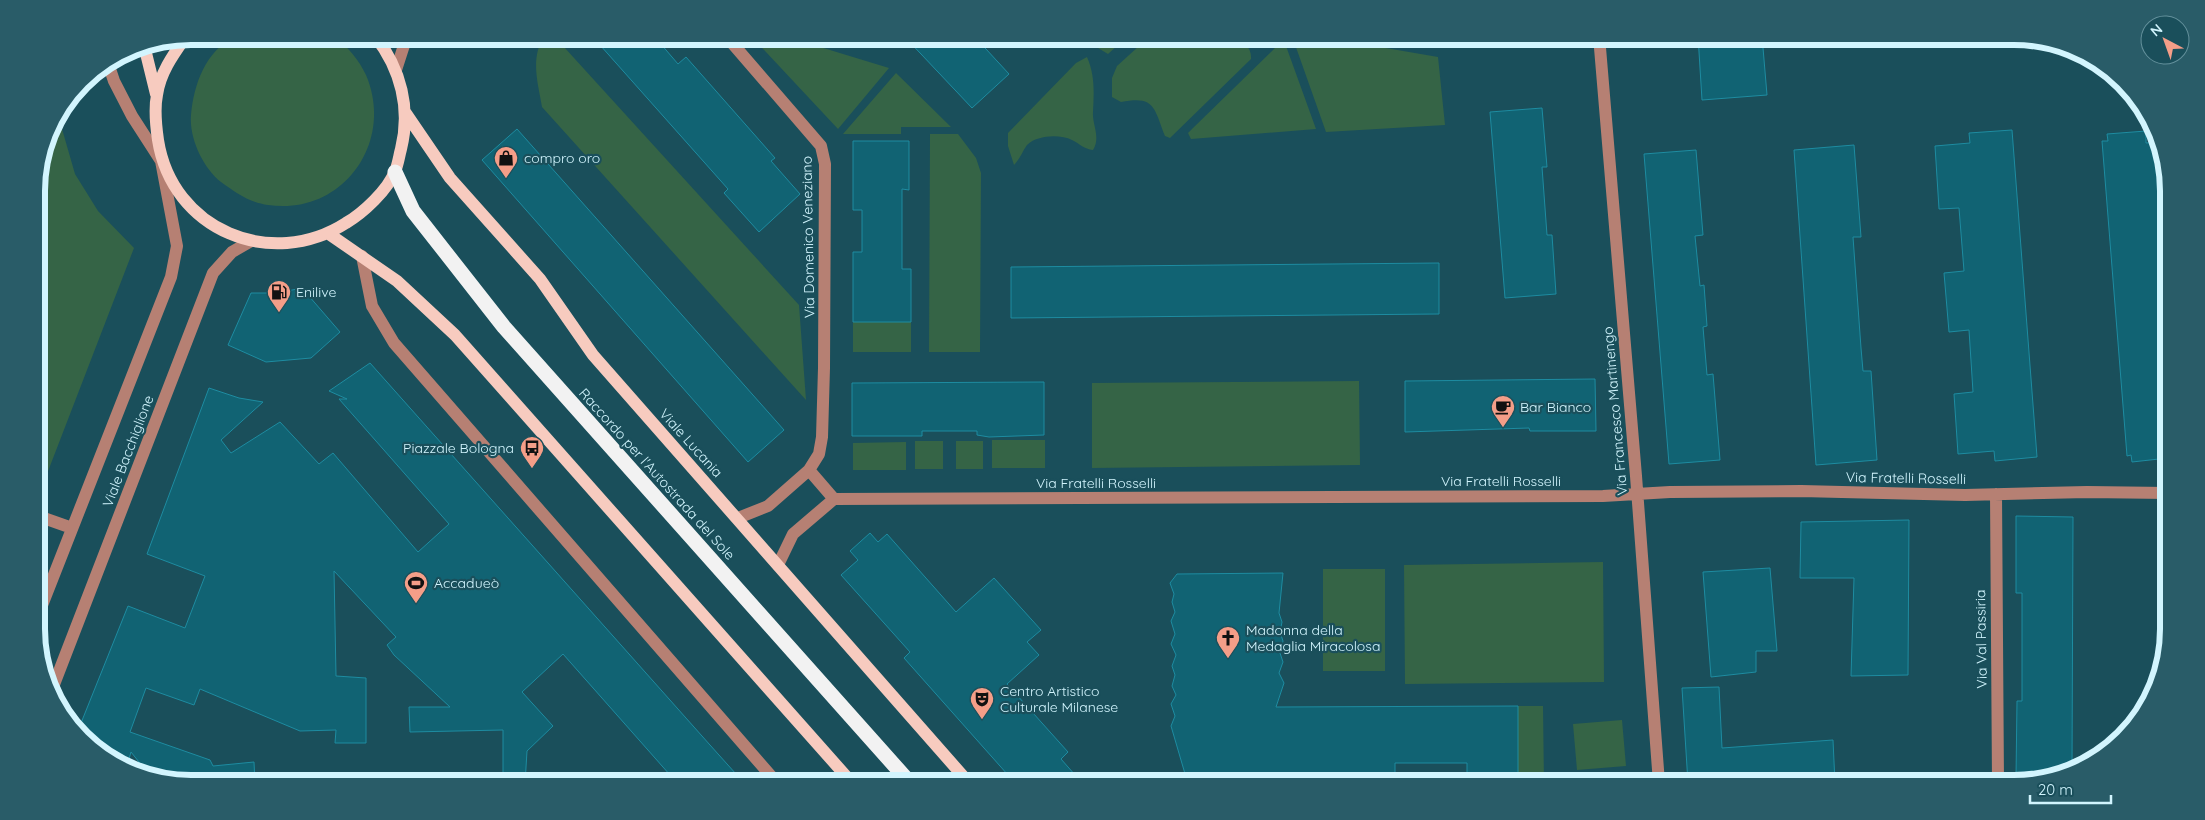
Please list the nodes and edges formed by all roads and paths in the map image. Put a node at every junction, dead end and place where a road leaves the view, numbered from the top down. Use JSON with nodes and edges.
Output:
{"nodes":[{"id":1,"x":382,"y":45,"type":"edge"},
{"id":2,"x":404,"y":45,"type":"edge"},
{"id":3,"x":734,"y":45,"type":"edge"},
{"id":4,"x":1600,"y":45,"type":"edge"},
{"id":5,"x":179,"y":46,"type":"edge"},
{"id":6,"x":146,"y":52,"type":"edge"},
{"id":7,"x":110,"y":70,"type":"edge"},
{"id":8,"x":396,"y":70,"type":"junction"},
{"id":9,"x":156,"y":95,"type":"junction"},
{"id":10,"x":405,"y":112,"type":"junction"},
{"id":11,"x":161,"y":161,"type":"junction"},
{"id":12,"x":395,"y":172,"type":"junction"},
{"id":13,"x":329,"y":234,"type":"junction"},
{"id":14,"x":251,"y":241,"type":"junction"},
{"id":15,"x":362,"y":256,"type":"junction"},
{"id":16,"x":809,"y":470,"type":"junction"},
{"id":17,"x":2160,"y":493,"type":"edge"},
{"id":18,"x":1996,"y":494,"type":"junction"},
{"id":19,"x":1637,"y":495,"type":"junction"},
{"id":20,"x":834,"y":500,"type":"junction"},
{"id":21,"x":45,"y":518,"type":"edge"},
{"id":22,"x":738,"y":518,"type":"junction"},
{"id":23,"x":72,"y":528,"type":"junction"},
{"id":24,"x":778,"y":565,"type":"junction"},
{"id":25,"x":45,"y":598,"type":"edge"},
{"id":26,"x":55,"y":681,"type":"edge"},
{"id":27,"x":770,"y":775,"type":"edge"},
{"id":28,"x":845,"y":775,"type":"edge"},
{"id":29,"x":903,"y":775,"type":"edge"},
{"id":30,"x":962,"y":775,"type":"edge"},
{"id":31,"x":1658,"y":775,"type":"edge"},
{"id":32,"x":1998,"y":775,"type":"edge"}],
"edges":[{"from":1,"to":8,"type":"main road"},
{"from":2,"to":8,"type":"street"},
{"from":3,"to":16,"type":"street","name":"Via Domenico Veneziano"},
{"from":4,"to":19,"type":"street","name":"Via Francesco Martinengo"},
{"from":5,"to":9,"type":"main road"},
{"from":6,"to":9,"type":"main road"},
{"from":7,"to":11,"type":"street"},
{"from":8,"to":10,"type":"main road"},
{"from":9,"to":11,"type":"main road"},
{"from":10,"to":12,"type":"main road"},
{"from":10,"to":22,"type":"main road","name":"Viale Lucania"},
{"from":11,"to":14,"type":"main road"},
{"from":11,"to":23,"type":"street","name":"Viale Bacchiglione"},
{"from":12,"to":13,"type":"main road"},
{"from":12,"to":29,"type":"highway","name":"Raccordo per l'Autostrada del Sole"},
{"from":13,"to":14,"type":"main road"},
{"from":13,"to":15,"type":"main road"},
{"from":14,"to":26,"type":"street","name":"Viale Bacchiglione"},
{"from":15,"to":27,"type":"street"},
{"from":15,"to":28,"type":"main road"},
{"from":16,"to":20,"type":"street"},
{"from":16,"to":22,"type":"street","name":"Via Domenico Veneziano"},
{"from":17,"to":18,"type":"street","name":"Via Fratelli Rosselli"},
{"from":18,"to":19,"type":"street","name":"Via Fratelli Rosselli"},
{"from":18,"to":32,"type":"street","name":"Via Val Passiria"},
{"from":19,"to":20,"type":"street","name":"Via Fratelli Rosselli"},
{"from":19,"to":31,"type":"street","name":"Via Francesco Martinengo"},
{"from":20,"to":24,"type":"street"},
{"from":21,"to":23,"type":"street"},
{"from":22,"to":24,"type":"main road","name":"Viale Lucania"},
{"from":23,"to":25,"type":"street","name":"Viale Bacchiglione"},
{"from":24,"to":30,"type":"main road","name":"Viale Lucania"}]}
